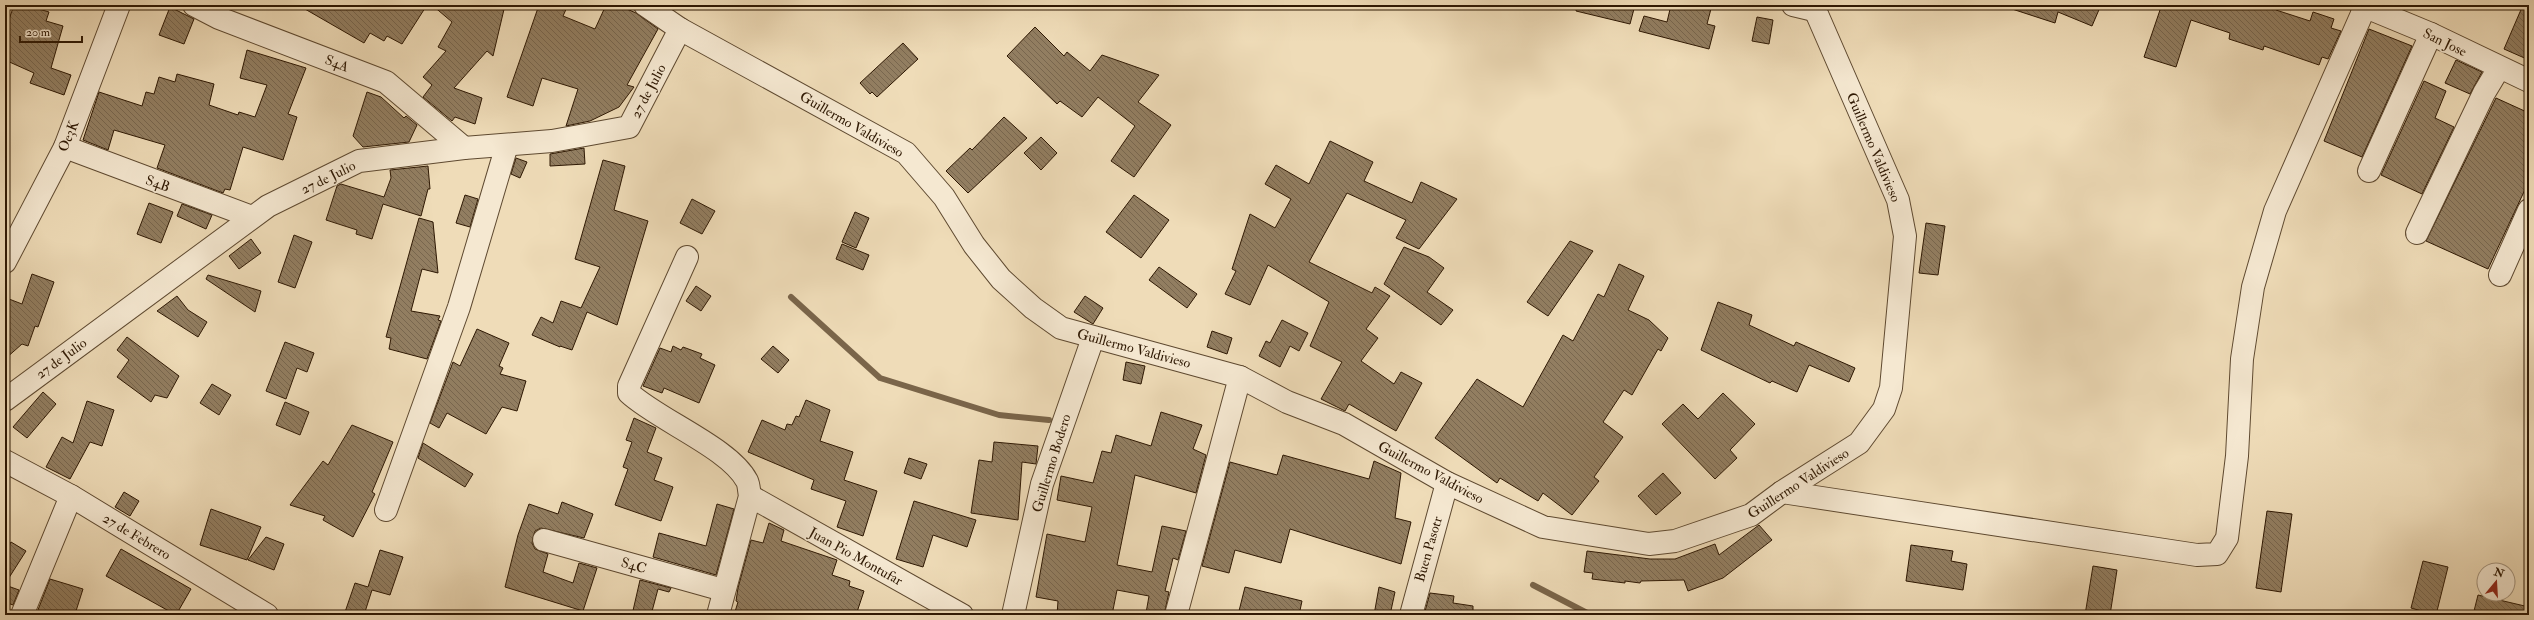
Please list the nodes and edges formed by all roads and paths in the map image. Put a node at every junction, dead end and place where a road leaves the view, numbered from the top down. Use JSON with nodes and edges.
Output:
{"nodes":[{"id":1,"x":119,"y":5,"type":"edge"},
{"id":2,"x":194,"y":5,"type":"edge"},
{"id":3,"x":1793,"y":5,"type":"edge"},
{"id":4,"x":2363,"y":6,"type":"edge"},
{"id":5,"x":651,"y":7,"type":"edge"},
{"id":6,"x":1814,"y":8,"type":"edge"},
{"id":7,"x":680,"y":29,"type":"junction"},
{"id":8,"x":2431,"y":34,"type":"junction"},
{"id":9,"x":2499,"y":68,"type":"junction"},
{"id":10,"x":2529,"y":81,"type":"edge"},
{"id":11,"x":506,"y":144,"type":"junction"},
{"id":12,"x":65,"y":147,"type":"junction"},
{"id":13,"x":464,"y":148,"type":"junction"},
{"id":14,"x":2368,"y":171,"type":"dead end"},
{"id":15,"x":2529,"y":210,"type":"edge"},
{"id":16,"x":252,"y":217,"type":"junction"},
{"id":17,"x":2417,"y":233,"type":"dead end"},
{"id":18,"x":687,"y":257,"type":"dead end"},
{"id":19,"x":5,"y":262,"type":"edge"},
{"id":20,"x":2500,"y":275,"type":"dead end"},
{"id":21,"x":1093,"y":338,"type":"junction"},
{"id":22,"x":1240,"y":377,"type":"junction"},
{"id":23,"x":5,"y":400,"type":"edge"},
{"id":24,"x":5,"y":461,"type":"edge"},
{"id":25,"x":1447,"y":483,"type":"junction"},
{"id":26,"x":1782,"y":492,"type":"junction"},
{"id":27,"x":71,"y":496,"type":"junction"},
{"id":28,"x":750,"y":496,"type":"junction"},
{"id":29,"x":386,"y":510,"type":"dead end"},
{"id":30,"x":544,"y":540,"type":"dead end"},
{"id":31,"x":723,"y":590,"type":"junction"},
{"id":32,"x":22,"y":615,"type":"edge"},
{"id":33,"x":267,"y":615,"type":"edge"},
{"id":34,"x":718,"y":615,"type":"edge"},
{"id":35,"x":962,"y":615,"type":"edge"},
{"id":36,"x":1012,"y":615,"type":"edge"},
{"id":37,"x":1176,"y":615,"type":"edge"},
{"id":38,"x":1410,"y":615,"type":"edge"}],
"edges":[{"from":1,"to":12,"type":"street","name":"Oe3K"},
{"from":2,"to":13,"type":"street","name":"S4A"},
{"from":3,"to":6,"type":"street"},
{"from":4,"to":8,"type":"street","name":"San Jose"},
{"from":4,"to":26,"type":"street"},
{"from":5,"to":7,"type":"street","name":"Guillermo Valdivieso"},
{"from":6,"to":26,"type":"street","name":"Guillermo Valdivieso"},
{"from":7,"to":11,"type":"street","name":"27 de Julio"},
{"from":7,"to":21,"type":"street","name":"Guillermo Valdivieso"},
{"from":8,"to":9,"type":"street","name":"San Jose"},
{"from":8,"to":14,"type":"street"},
{"from":9,"to":10,"type":"street","name":"San Jose"},
{"from":9,"to":17,"type":"street"},
{"from":11,"to":13,"type":"street","name":"27 de Julio"},
{"from":11,"to":29,"type":"street"},
{"from":12,"to":16,"type":"street","name":"S4B"},
{"from":12,"to":19,"type":"street","name":"Oe3K"},
{"from":13,"to":16,"type":"street","name":"27 de Julio"},
{"from":15,"to":20,"type":"street"},
{"from":16,"to":23,"type":"street","name":"27 de Julio"},
{"from":18,"to":28,"type":"street"},
{"from":21,"to":22,"type":"street","name":"Guillermo Valdivieso"},
{"from":21,"to":36,"type":"street","name":"Guillermo Bodero"},
{"from":22,"to":25,"type":"street","name":"Guillermo Valdivieso"},
{"from":22,"to":37,"type":"street"},
{"from":24,"to":27,"type":"street","name":"27 de Febrero"},
{"from":25,"to":26,"type":"street","name":"Guillermo Valdivieso"},
{"from":25,"to":38,"type":"street","name":"Buen Pasotr"},
{"from":27,"to":32,"type":"street"},
{"from":27,"to":33,"type":"street","name":"27 de Febrero"},
{"from":28,"to":31,"type":"street"},
{"from":28,"to":35,"type":"street","name":"Juan Pio Montufar"},
{"from":30,"to":31,"type":"street","name":"S4C"},
{"from":31,"to":34,"type":"street"}]}
